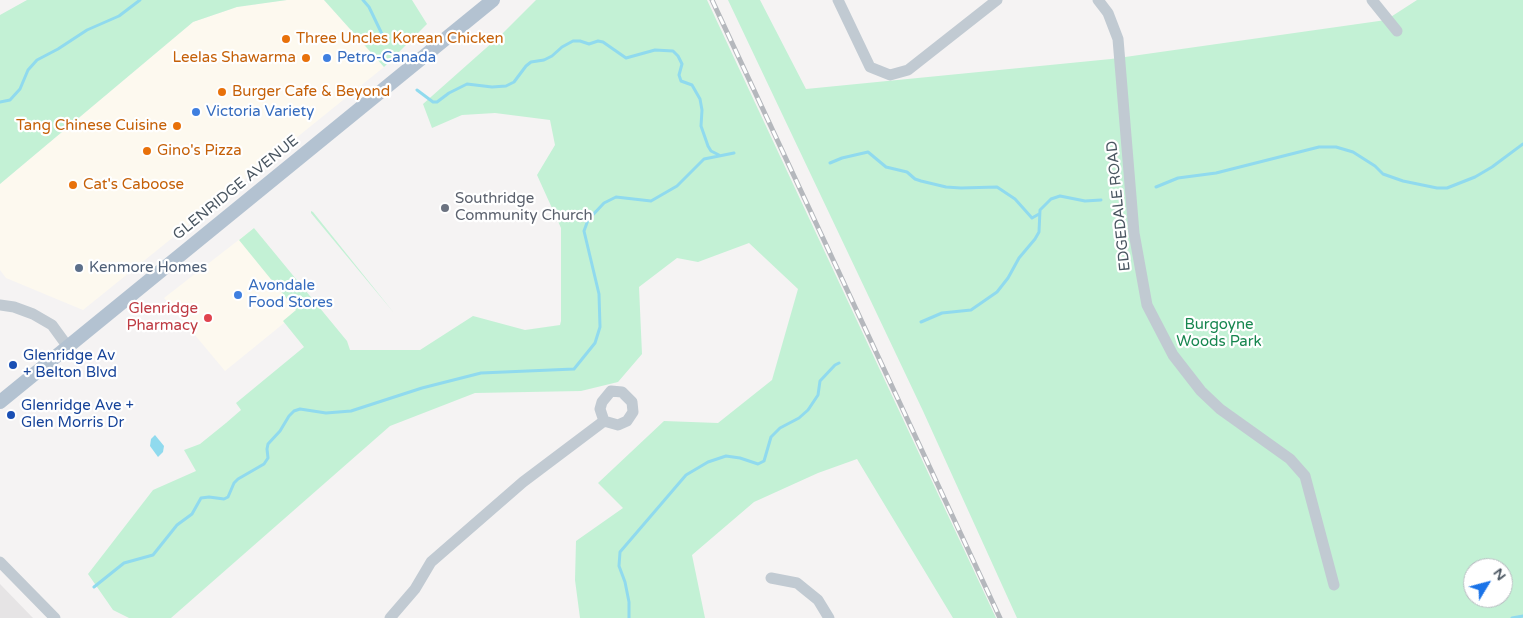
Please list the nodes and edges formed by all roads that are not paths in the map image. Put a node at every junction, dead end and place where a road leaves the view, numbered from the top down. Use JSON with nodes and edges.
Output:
{"nodes":[{"id":1,"x":493,"y":0,"type":"edge"},
{"id":2,"x":838,"y":0,"type":"edge"},
{"id":3,"x":997,"y":0,"type":"edge"},
{"id":4,"x":1098,"y":0,"type":"edge"},
{"id":5,"x":1372,"y":0,"type":"edge"},
{"id":6,"x":1397,"y":31,"type":"dead end"},
{"id":7,"x":0,"y":305,"type":"edge"},
{"id":8,"x":68,"y":347,"type":"junction"},
{"id":9,"x":0,"y":402,"type":"edge"},
{"id":10,"x":604,"y":421,"type":"dead end"},
{"id":11,"x":0,"y":562,"type":"edge"},
{"id":12,"x":771,"y":578,"type":"dead end"},
{"id":13,"x":1334,"y":585,"type":"dead end"},
{"id":14,"x":55,"y":618,"type":"edge"},
{"id":15,"x":390,"y":618,"type":"edge"},
{"id":16,"x":829,"y":618,"type":"edge"}],
"edges":[{"from":1,"to":8,"type":"main road","name":"GLENRIDGE AVENUE"},
{"from":2,"to":3,"type":"street"},
{"from":4,"to":13,"type":"street","name":"EDGEDALE ROAD"},
{"from":5,"to":6,"type":"street"},
{"from":7,"to":8,"type":"street"},
{"from":8,"to":9,"type":"main road","name":"GLENRIDGE AVENUE"},
{"from":10,"to":15,"type":"street"},
{"from":11,"to":14,"type":"street"},
{"from":12,"to":16,"type":"street"}]}
